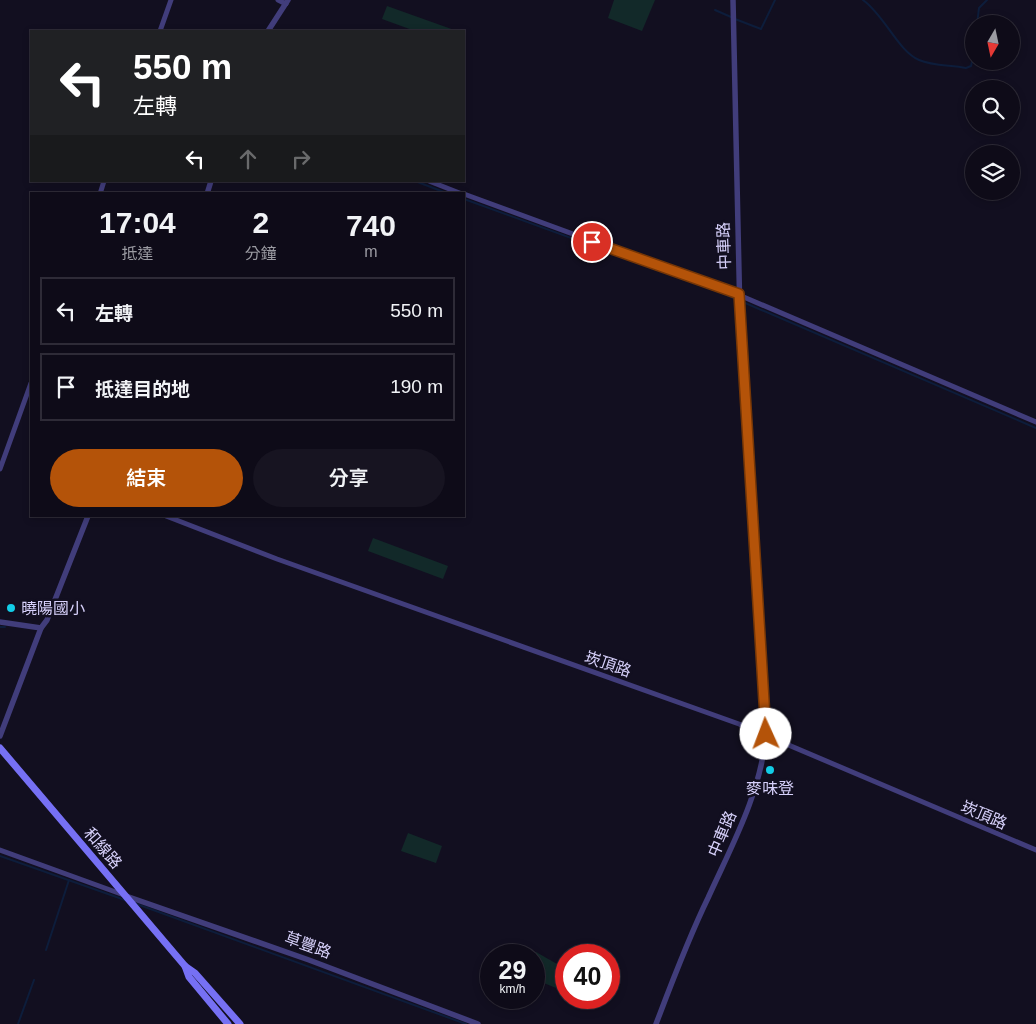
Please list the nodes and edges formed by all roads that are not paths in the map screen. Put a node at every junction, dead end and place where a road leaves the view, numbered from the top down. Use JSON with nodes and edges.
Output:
{"nodes":[{"id":1,"x":171,"y":0,"type":"edge"},
{"id":2,"x":278,"y":0,"type":"edge"},
{"id":3,"x":733,"y":0,"type":"edge"},
{"id":4,"x":287,"y":2,"type":"edge"},
{"id":5,"x":160,"y":30,"type":"edge"},
{"id":6,"x":269,"y":30,"type":"edge"},
{"id":7,"x":432,"y":182,"type":"edge"},
{"id":8,"x":458,"y":192,"type":"edge"},
{"id":9,"x":465,"y":195,"type":"edge"},
{"id":10,"x":739,"y":294,"type":"junction"},
{"id":11,"x":30,"y":386,"type":"edge"},
{"id":12,"x":1036,"y":422,"type":"edge"},
{"id":13,"x":0,"y":469,"type":"edge"},
{"id":14,"x":88,"y":517,"type":"edge"},
{"id":15,"x":169,"y":517,"type":"edge"},
{"id":16,"x":0,"y":622,"type":"edge"},
{"id":17,"x":41,"y":628,"type":"junction"},
{"id":18,"x":766,"y":734,"type":"junction"},
{"id":19,"x":0,"y":736,"type":"edge"},
{"id":20,"x":0,"y":748,"type":"edge"},
{"id":21,"x":0,"y":850,"type":"edge"},
{"id":22,"x":1036,"y":850,"type":"edge"},
{"id":23,"x":126,"y":896,"type":"junction"},
{"id":24,"x":185,"y":966,"type":"junction"},
{"id":25,"x":228,"y":1024,"type":"edge"},
{"id":26,"x":240,"y":1024,"type":"edge"},
{"id":27,"x":478,"y":1024,"type":"edge"},
{"id":28,"x":656,"y":1024,"type":"edge"}],
"edges":[{"from":1,"to":5,"type":"street"},
{"from":2,"to":4,"type":"street"},
{"from":3,"to":10,"type":"street","name":"中車路"},
{"from":4,"to":6,"type":"street"},
{"from":7,"to":8,"type":"street"},
{"from":9,"to":10,"type":"street"},
{"from":10,"to":12,"type":"street"},
{"from":10,"to":18,"type":"street","name":"中車路"},
{"from":11,"to":13,"type":"street"},
{"from":14,"to":17,"type":"street"},
{"from":15,"to":18,"type":"street","name":"崁頂路"},
{"from":16,"to":17,"type":"street"},
{"from":17,"to":19,"type":"street"},
{"from":18,"to":22,"type":"street","name":"崁頂路"},
{"from":18,"to":28,"type":"street","name":"中車路"},
{"from":20,"to":23,"type":"main road","name":"和線路"},
{"from":21,"to":23,"type":"street"},
{"from":23,"to":24,"type":"main road","name":"和線路"},
{"from":23,"to":27,"type":"street","name":"草豐路"},
{"from":24,"to":25,"type":"main road","name":"和線路"},
{"from":24,"to":26,"type":"main road","name":"和線路"}]}
